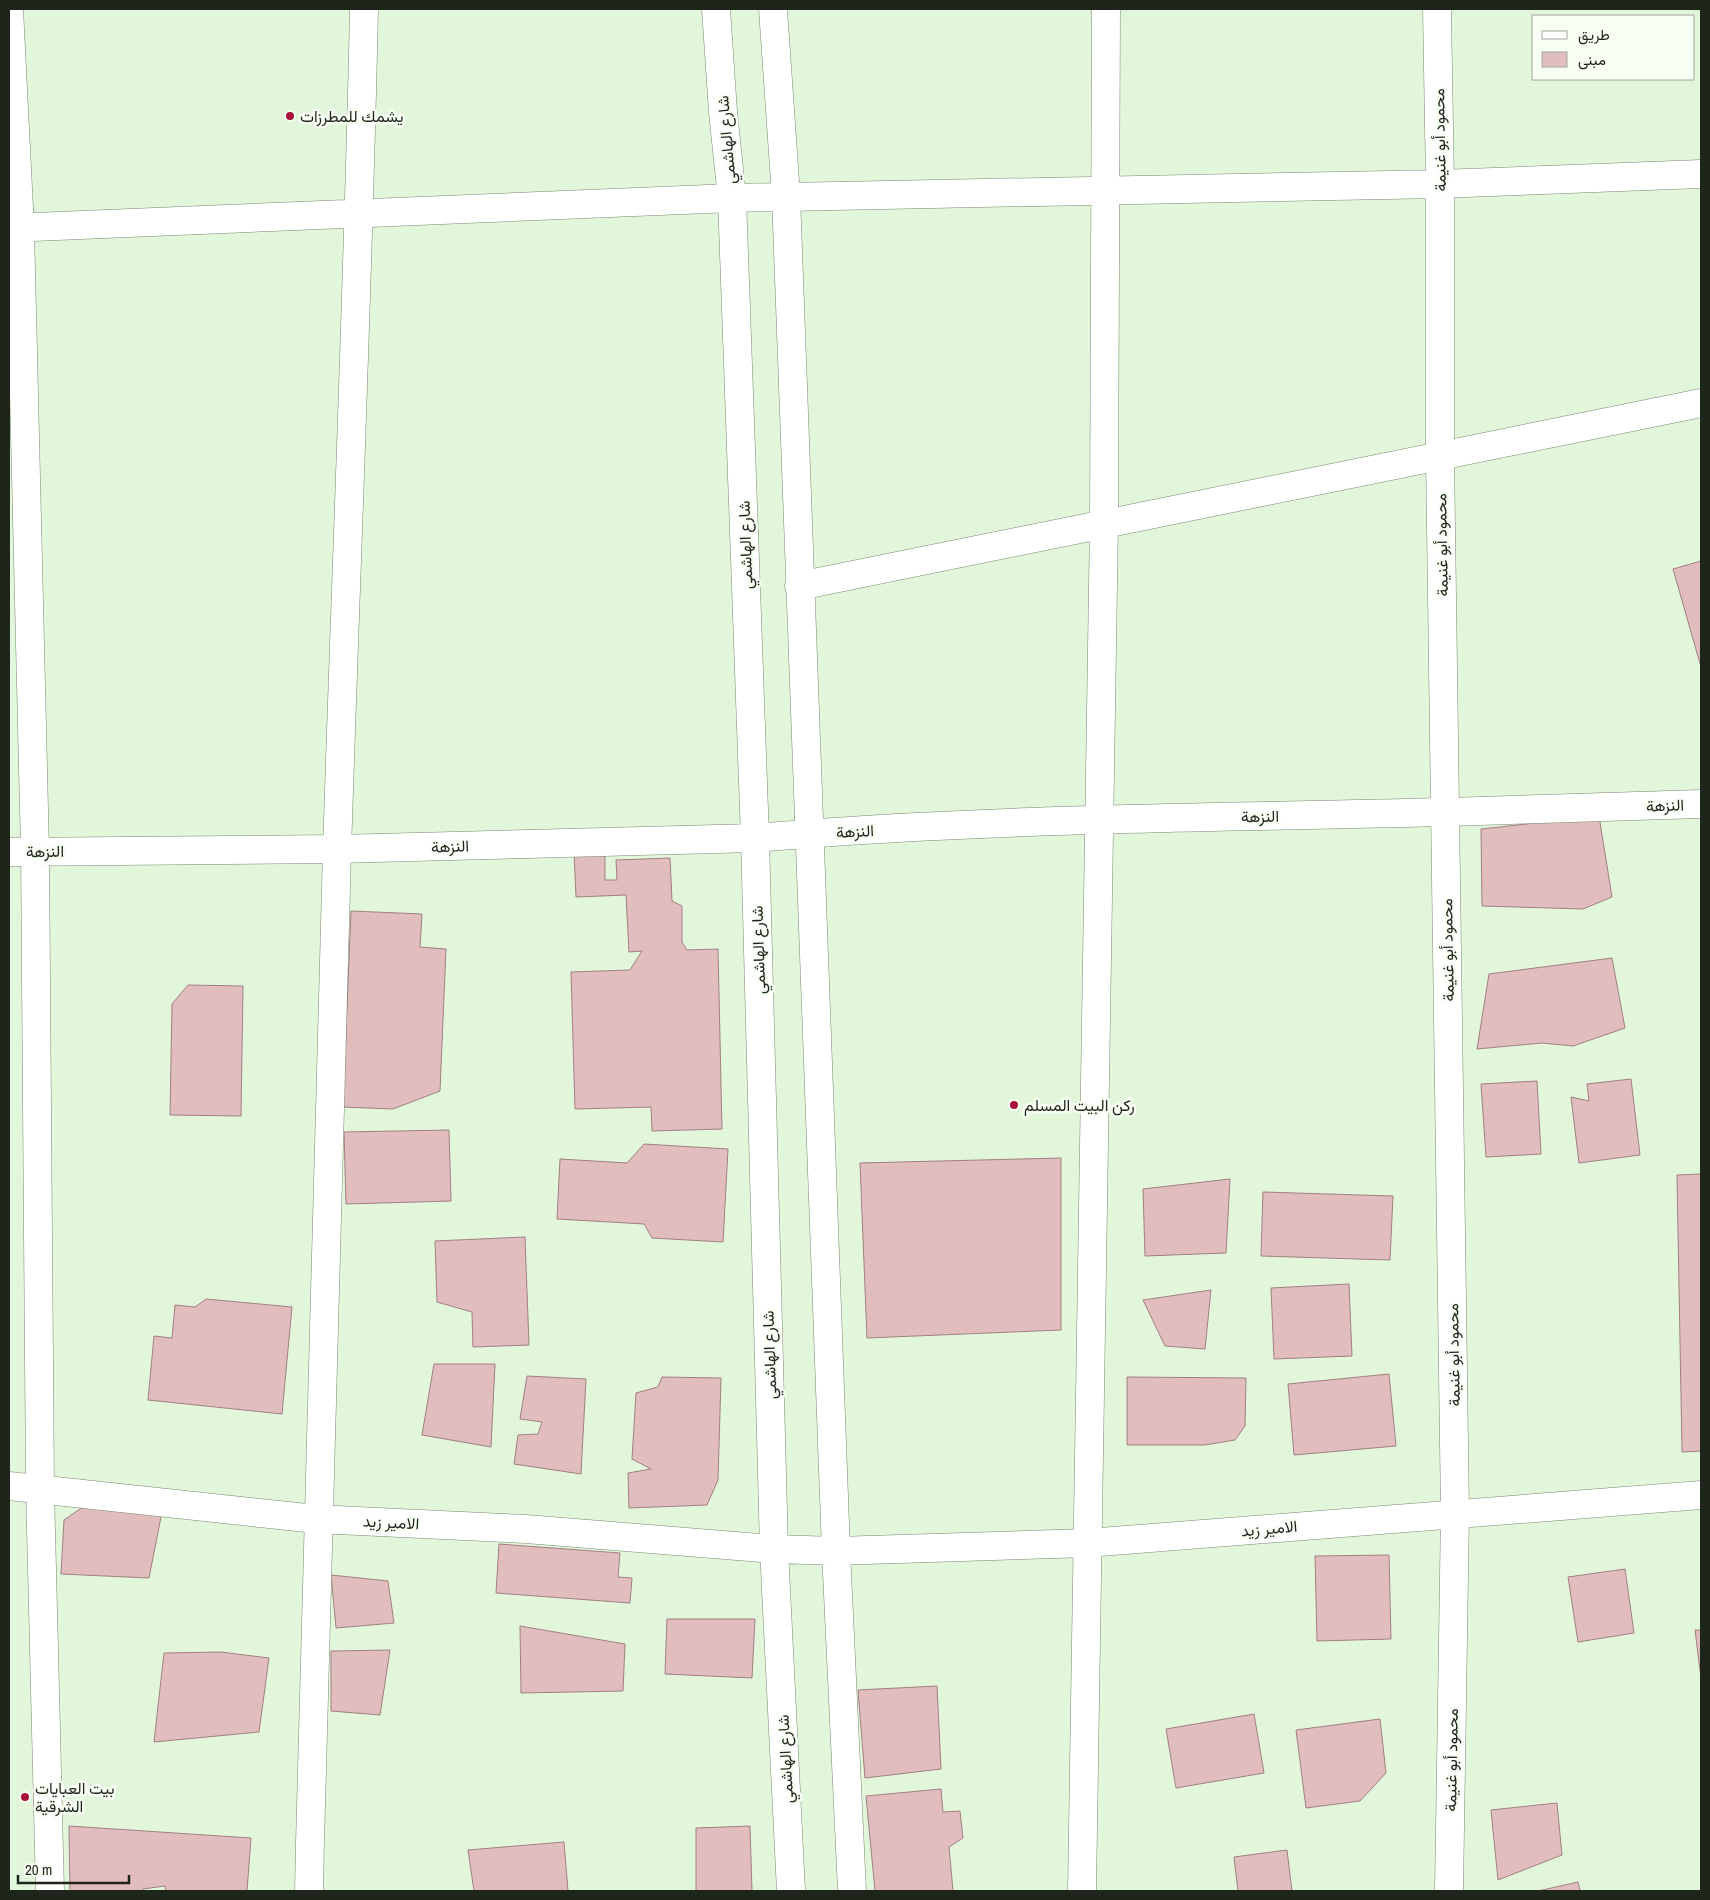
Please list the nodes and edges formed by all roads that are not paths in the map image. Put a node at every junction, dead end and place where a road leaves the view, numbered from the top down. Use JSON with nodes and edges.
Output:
{"nodes":[{"id":1,"x":9,"y":9,"type":"edge"},
{"id":2,"x":364,"y":9,"type":"edge"},
{"id":3,"x":716,"y":9,"type":"edge"},
{"id":4,"x":773,"y":9,"type":"edge"},
{"id":5,"x":1106,"y":9,"type":"edge"},
{"id":6,"x":1437,"y":9,"type":"edge"},
{"id":7,"x":1701,"y":174,"type":"edge"},
{"id":8,"x":1440,"y":184,"type":"junction"},
{"id":9,"x":1106,"y":190,"type":"junction"},
{"id":10,"x":786,"y":196,"type":"junction"},
{"id":11,"x":732,"y":198,"type":"junction"},
{"id":12,"x":360,"y":213,"type":"junction"},
{"id":13,"x":14,"y":228,"type":"edge"},
{"id":14,"x":1701,"y":403,"type":"edge"},
{"id":15,"x":1440,"y":456,"type":"junction"},
{"id":16,"x":1104,"y":524,"type":"junction"},
{"id":17,"x":799,"y":586,"type":"junction"},
{"id":18,"x":1701,"y":804,"type":"edge"},
{"id":19,"x":1445,"y":812,"type":"junction"},
{"id":20,"x":1100,"y":818,"type":"junction"},
{"id":21,"x":810,"y":833,"type":"junction"},
{"id":22,"x":755,"y":838,"type":"junction"},
{"id":23,"x":337,"y":849,"type":"junction"},
{"id":24,"x":22,"y":851,"type":"edge"},
{"id":25,"x":9,"y":1486,"type":"edge"},
{"id":26,"x":40,"y":1489,"type":"junction"},
{"id":27,"x":1701,"y":1495,"type":"edge"},
{"id":28,"x":1455,"y":1513,"type":"junction"},
{"id":29,"x":316,"y":1518,"type":"junction"},
{"id":30,"x":1087,"y":1543,"type":"junction"},
{"id":31,"x":774,"y":1549,"type":"junction"},
{"id":32,"x":836,"y":1551,"type":"junction"},
{"id":33,"x":50,"y":1891,"type":"edge"},
{"id":34,"x":309,"y":1891,"type":"edge"},
{"id":35,"x":791,"y":1891,"type":"edge"},
{"id":36,"x":852,"y":1891,"type":"edge"},
{"id":37,"x":1082,"y":1891,"type":"edge"},
{"id":38,"x":1449,"y":1891,"type":"edge"}],
"edges":[{"from":1,"to":13,"type":"street"},
{"from":2,"to":12,"type":"street"},
{"from":3,"to":11,"type":"street","name":"شارع الهاشمي"},
{"from":4,"to":10,"type":"street"},
{"from":5,"to":9,"type":"street"},
{"from":6,"to":8,"type":"street","name":"محمود أبو غنيمة"},
{"from":7,"to":8,"type":"street"},
{"from":8,"to":9,"type":"street"},
{"from":8,"to":15,"type":"street","name":"محمود أبو غنيمة"},
{"from":9,"to":10,"type":"street"},
{"from":9,"to":16,"type":"street"},
{"from":10,"to":11,"type":"street"},
{"from":10,"to":17,"type":"street"},
{"from":11,"to":12,"type":"street"},
{"from":11,"to":22,"type":"street","name":"شارع الهاشمي"},
{"from":12,"to":13,"type":"street"},
{"from":12,"to":23,"type":"street"},
{"from":13,"to":24,"type":"street"},
{"from":14,"to":15,"type":"street"},
{"from":15,"to":16,"type":"street"},
{"from":15,"to":19,"type":"street","name":"محمود أبو غنيمة"},
{"from":16,"to":17,"type":"street"},
{"from":16,"to":20,"type":"street"},
{"from":17,"to":21,"type":"street"},
{"from":18,"to":19,"type":"street","name":"النزهة"},
{"from":19,"to":20,"type":"street","name":"النزهة"},
{"from":19,"to":28,"type":"street","name":"محمود أبو غنيمة"},
{"from":20,"to":21,"type":"street","name":"النزهة"},
{"from":20,"to":30,"type":"street"},
{"from":21,"to":22,"type":"street","name":"النزهة"},
{"from":21,"to":32,"type":"street"},
{"from":22,"to":23,"type":"street","name":"النزهة"},
{"from":22,"to":31,"type":"street","name":"شارع الهاشمي"},
{"from":23,"to":24,"type":"street","name":"النزهة"},
{"from":23,"to":29,"type":"street"},
{"from":24,"to":26,"type":"street"},
{"from":25,"to":26,"type":"street","name":"الامير زيد"},
{"from":26,"to":29,"type":"street","name":"الامير زيد"},
{"from":26,"to":33,"type":"street"},
{"from":27,"to":28,"type":"street","name":"الامير زيد"},
{"from":28,"to":30,"type":"street","name":"الامير زيد"},
{"from":28,"to":38,"type":"street","name":"محمود أبو غنيمة"},
{"from":29,"to":31,"type":"street","name":"الامير زيد"},
{"from":29,"to":34,"type":"street"},
{"from":30,"to":32,"type":"street","name":"الامير زيد"},
{"from":30,"to":37,"type":"street"},
{"from":31,"to":32,"type":"street","name":"الامير زيد"},
{"from":31,"to":35,"type":"street","name":"شارع الهاشمي"},
{"from":32,"to":36,"type":"street"}]}
